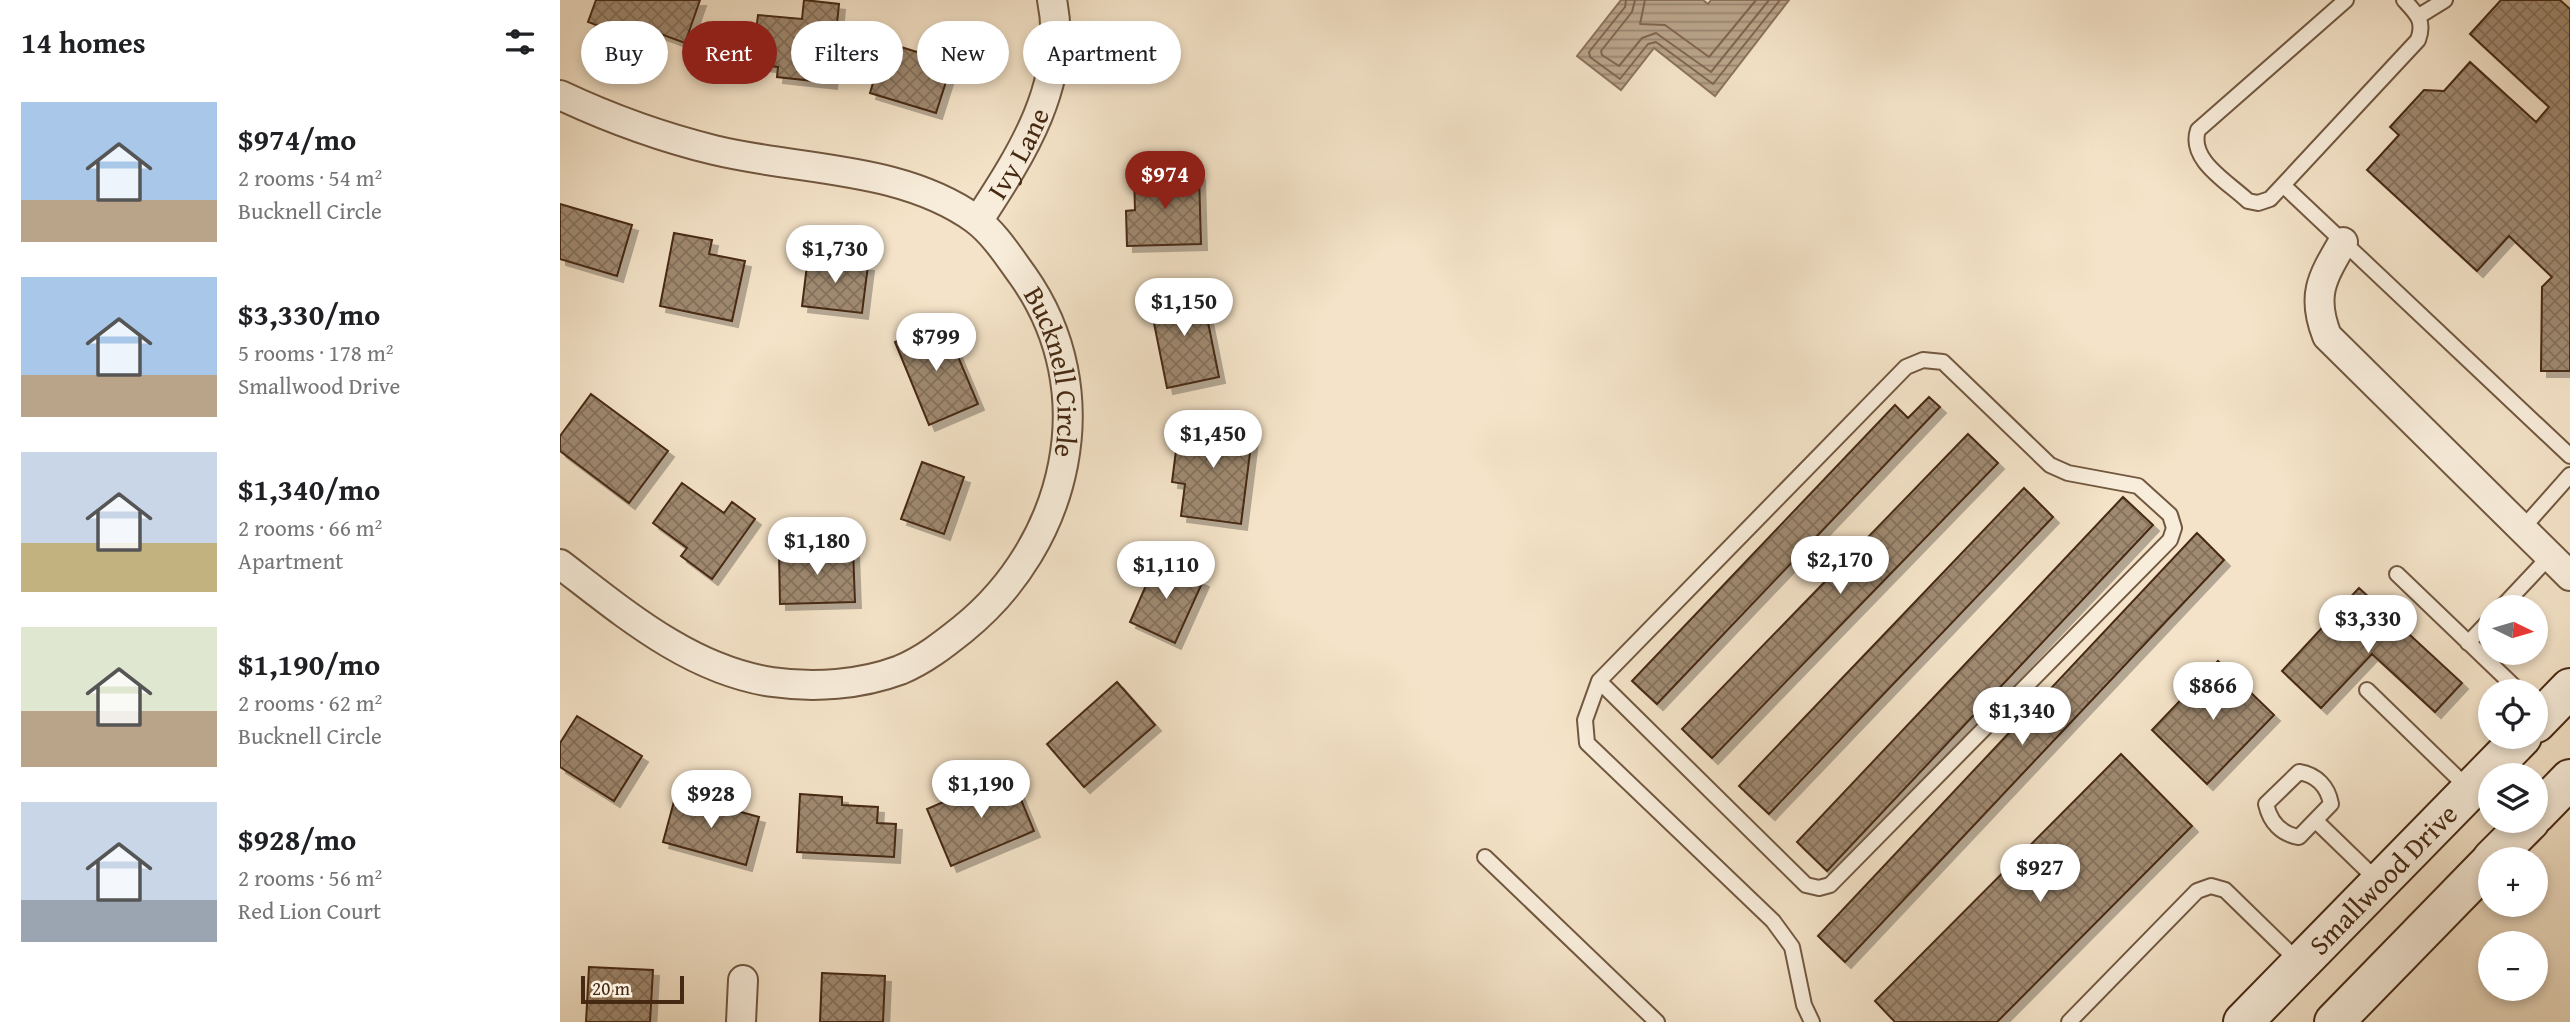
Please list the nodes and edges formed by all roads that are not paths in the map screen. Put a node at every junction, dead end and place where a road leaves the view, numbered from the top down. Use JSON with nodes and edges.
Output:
{"nodes":[{"id":1,"x":1052,"y":0,"type":"edge"},
{"id":2,"x":2346,"y":0,"type":"edge"},
{"id":3,"x":2404,"y":0,"type":"edge"},
{"id":4,"x":2445,"y":0,"type":"edge"},
{"id":5,"x":2419,"y":16,"type":"junction"},
{"id":6,"x":560,"y":95,"type":"edge"},
{"id":7,"x":2283,"y":185,"type":"junction"},
{"id":8,"x":978,"y":221,"type":"junction"},
{"id":9,"x":2343,"y":242,"type":"junction"},
{"id":10,"x":2570,"y":456,"type":"edge"},
{"id":11,"x":2570,"y":475,"type":"edge"},
{"id":12,"x":2522,"y":529,"type":"junction"},
{"id":13,"x":2550,"y":556,"type":"junction"},
{"id":14,"x":563,"y":574,"type":"edge"},
{"id":15,"x":2397,"y":574,"type":"dead end"},
{"id":16,"x":2570,"y":576,"type":"edge"},
{"id":17,"x":2513,"y":595,"type":"edge"},
{"id":18,"x":2478,"y":633,"type":"edge"},
{"id":19,"x":2468,"y":643,"type":"junction"},
{"id":20,"x":2500,"y":679,"type":"edge"},
{"id":21,"x":1599,"y":681,"type":"junction"},
{"id":22,"x":2570,"y":688,"type":"edge"},
{"id":23,"x":2367,"y":690,"type":"dead end"},
{"id":24,"x":2548,"y":703,"type":"edge"},
{"id":25,"x":2503,"y":749,"type":"edge"},
{"id":26,"x":2570,"y":779,"type":"edge"},
{"id":27,"x":2470,"y":790,"type":"junction"},
{"id":28,"x":2548,"y":802,"type":"edge"},
{"id":29,"x":2316,"y":821,"type":"junction"},
{"id":30,"x":2517,"y":833,"type":"edge"},
{"id":31,"x":2504,"y":847,"type":"edge"},
{"id":32,"x":1485,"y":857,"type":"dead end"},
{"id":33,"x":2478,"y":873,"type":"edge"},
{"id":34,"x":2379,"y":882,"type":"junction"},
{"id":35,"x":2301,"y":964,"type":"junction"},
{"id":36,"x":743,"y":980,"type":"dead end"},
{"id":37,"x":1649,"y":1019,"type":"edge"},
{"id":38,"x":741,"y":1022,"type":"edge"},
{"id":39,"x":1812,"y":1022,"type":"edge"},
{"id":40,"x":2069,"y":1022,"type":"edge"},
{"id":41,"x":2243,"y":1022,"type":"edge"},
{"id":42,"x":2334,"y":1022,"type":"edge"}],
"edges":[{"from":1,"to":8,"type":"street","name":"Ivy Lane"},
{"from":2,"to":7,"type":"lane"},
{"from":3,"to":5,"type":"lane"},
{"from":4,"to":5,"type":"lane"},
{"from":5,"to":7,"type":"lane"},
{"from":6,"to":8,"type":"street","name":"Bucknell Circle"},
{"from":7,"to":9,"type":"lane"},
{"from":8,"to":14,"type":"street","name":"Bucknell Circle"},
{"from":9,"to":10,"type":"lane"},
{"from":9,"to":12,"type":"street"},
{"from":11,"to":12,"type":"lane"},
{"from":12,"to":13,"type":"street"},
{"from":13,"to":16,"type":"street"},
{"from":13,"to":17,"type":"lane"},
{"from":15,"to":19,"type":"lane"},
{"from":18,"to":19,"type":"lane"},
{"from":19,"to":20,"type":"lane"},
{"from":21,"to":21,"type":"lane"},
{"from":21,"to":39,"type":"lane"},
{"from":22,"to":24,"type":"main road","name":"Smallwood Drive"},
{"from":23,"to":27,"type":"lane"},
{"from":25,"to":27,"type":"main road","name":"Smallwood Drive"},
{"from":26,"to":28,"type":"main road"},
{"from":27,"to":34,"type":"main road","name":"Smallwood Drive"},
{"from":29,"to":29,"type":"lane"},
{"from":29,"to":34,"type":"lane"},
{"from":30,"to":31,"type":"main road"},
{"from":32,"to":37,"type":"lane"},
{"from":33,"to":42,"type":"main road"},
{"from":34,"to":35,"type":"main road","name":"Smallwood Drive"},
{"from":35,"to":40,"type":"lane"},
{"from":35,"to":41,"type":"main road","name":"Smallwood Drive"},
{"from":36,"to":38,"type":"street"}]}
